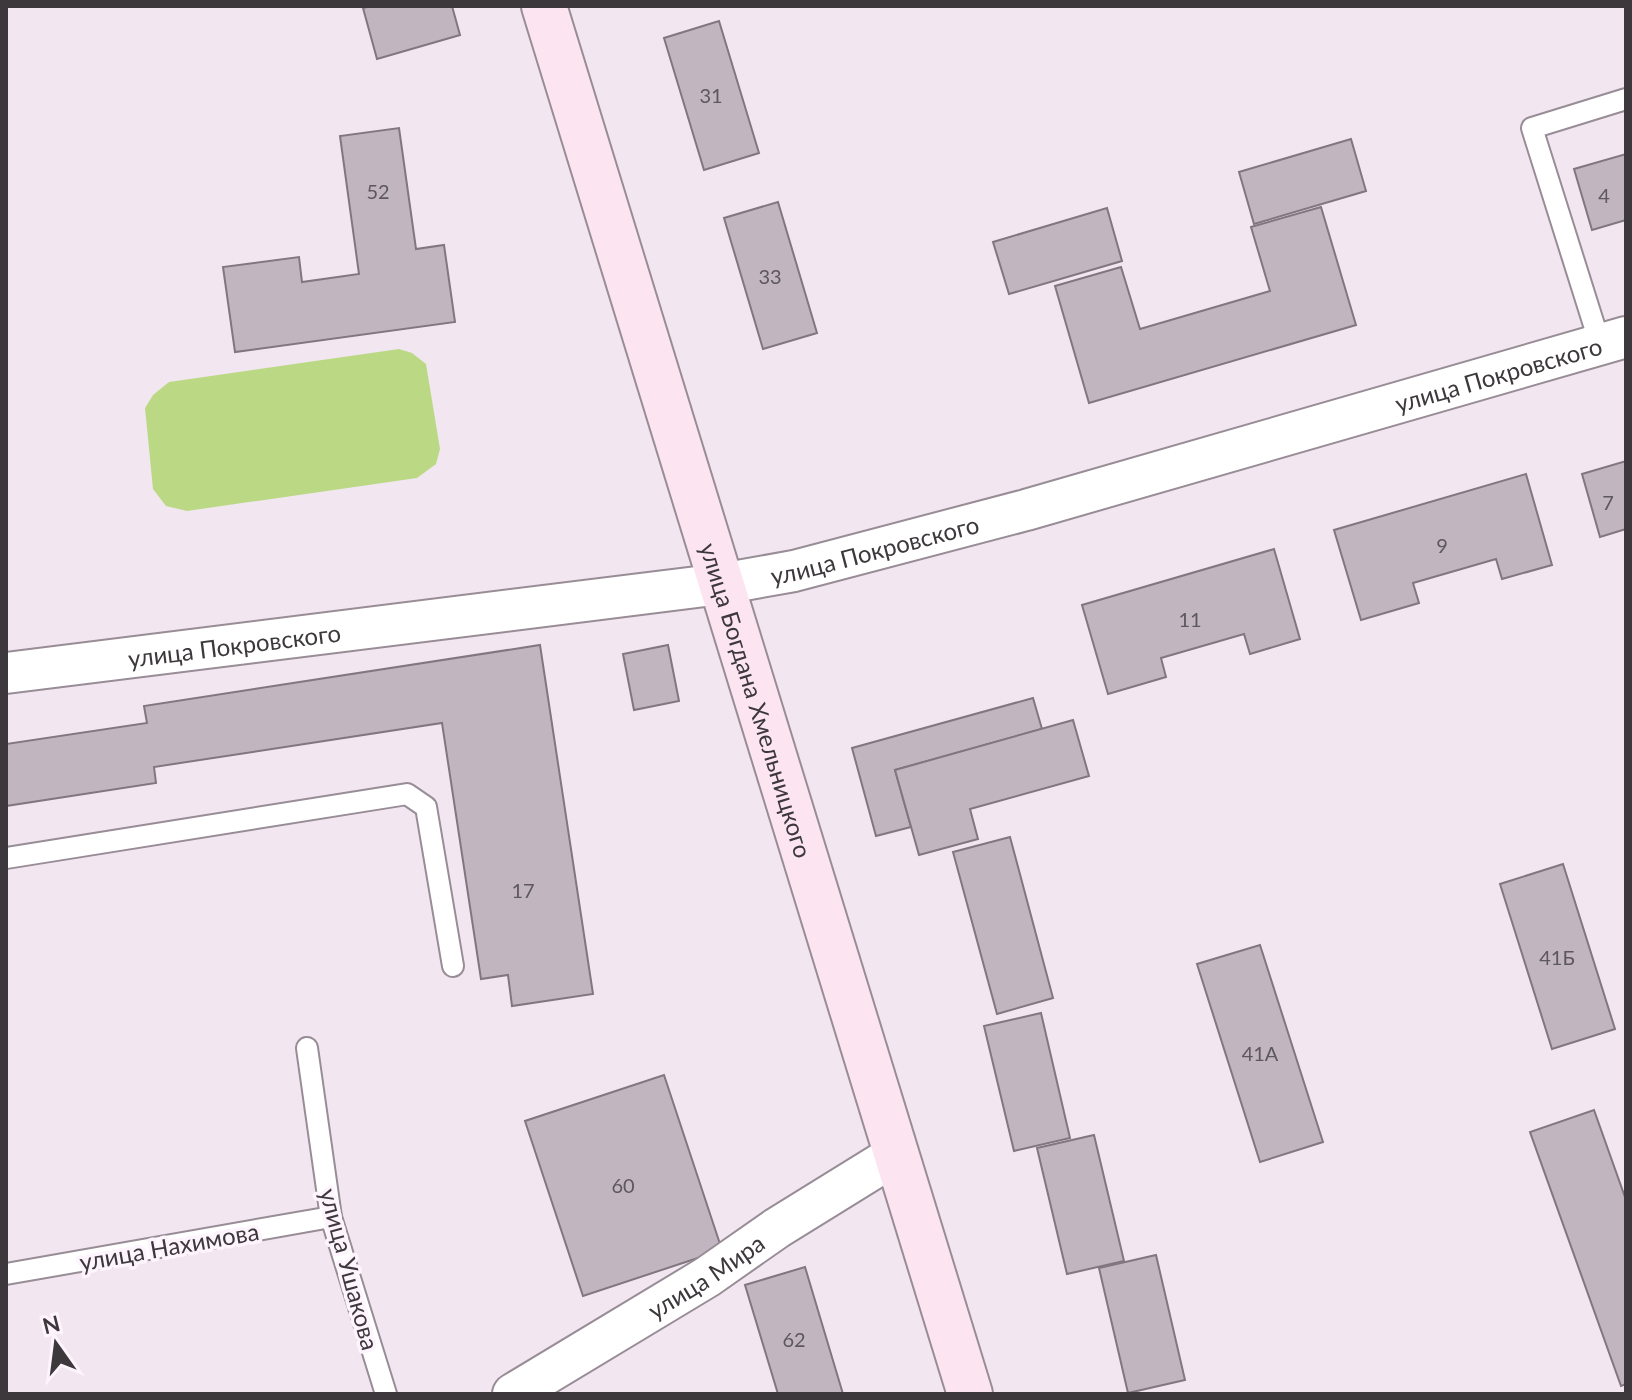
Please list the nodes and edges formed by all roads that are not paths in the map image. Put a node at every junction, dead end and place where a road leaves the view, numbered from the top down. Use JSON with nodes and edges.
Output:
{"nodes":[{"id":1,"x":544,"y":6,"type":"edge"},
{"id":2,"x":1626,"y":99,"type":"edge"},
{"id":3,"x":1613,"y":340,"type":"edge"},
{"id":4,"x":721,"y":584,"type":"junction"},
{"id":5,"x":6,"y":673,"type":"edge"},
{"id":6,"x":6,"y":858,"type":"edge"},
{"id":7,"x":453,"y":966,"type":"dead end"},
{"id":8,"x":307,"y":1048,"type":"dead end"},
{"id":9,"x":895,"y":1155,"type":"junction"},
{"id":10,"x":331,"y":1217,"type":"junction"},
{"id":11,"x":6,"y":1274,"type":"edge"},
{"id":12,"x":386,"y":1394,"type":"edge"},
{"id":13,"x":513,"y":1394,"type":"edge"},
{"id":14,"x":970,"y":1394,"type":"edge"}],
"edges":[{"from":1,"to":4,"type":"street","name":"улица Богдана Хмельницкого"},
{"from":2,"to":3,"type":"lane"},
{"from":3,"to":4,"type":"street","name":"улица Покровского"},
{"from":4,"to":5,"type":"street","name":"улица Покровского"},
{"from":4,"to":9,"type":"street","name":"улица Богдана Хмельницкого"},
{"from":6,"to":7,"type":"lane"},
{"from":8,"to":10,"type":"lane","name":"улица Ушакова"},
{"from":9,"to":13,"type":"street","name":"улица Мира"},
{"from":9,"to":14,"type":"street","name":"улица Богдана Хмельницкого"},
{"from":10,"to":11,"type":"lane","name":"улица Нахимова"},
{"from":10,"to":12,"type":"lane","name":"улица Ушакова"}]}
